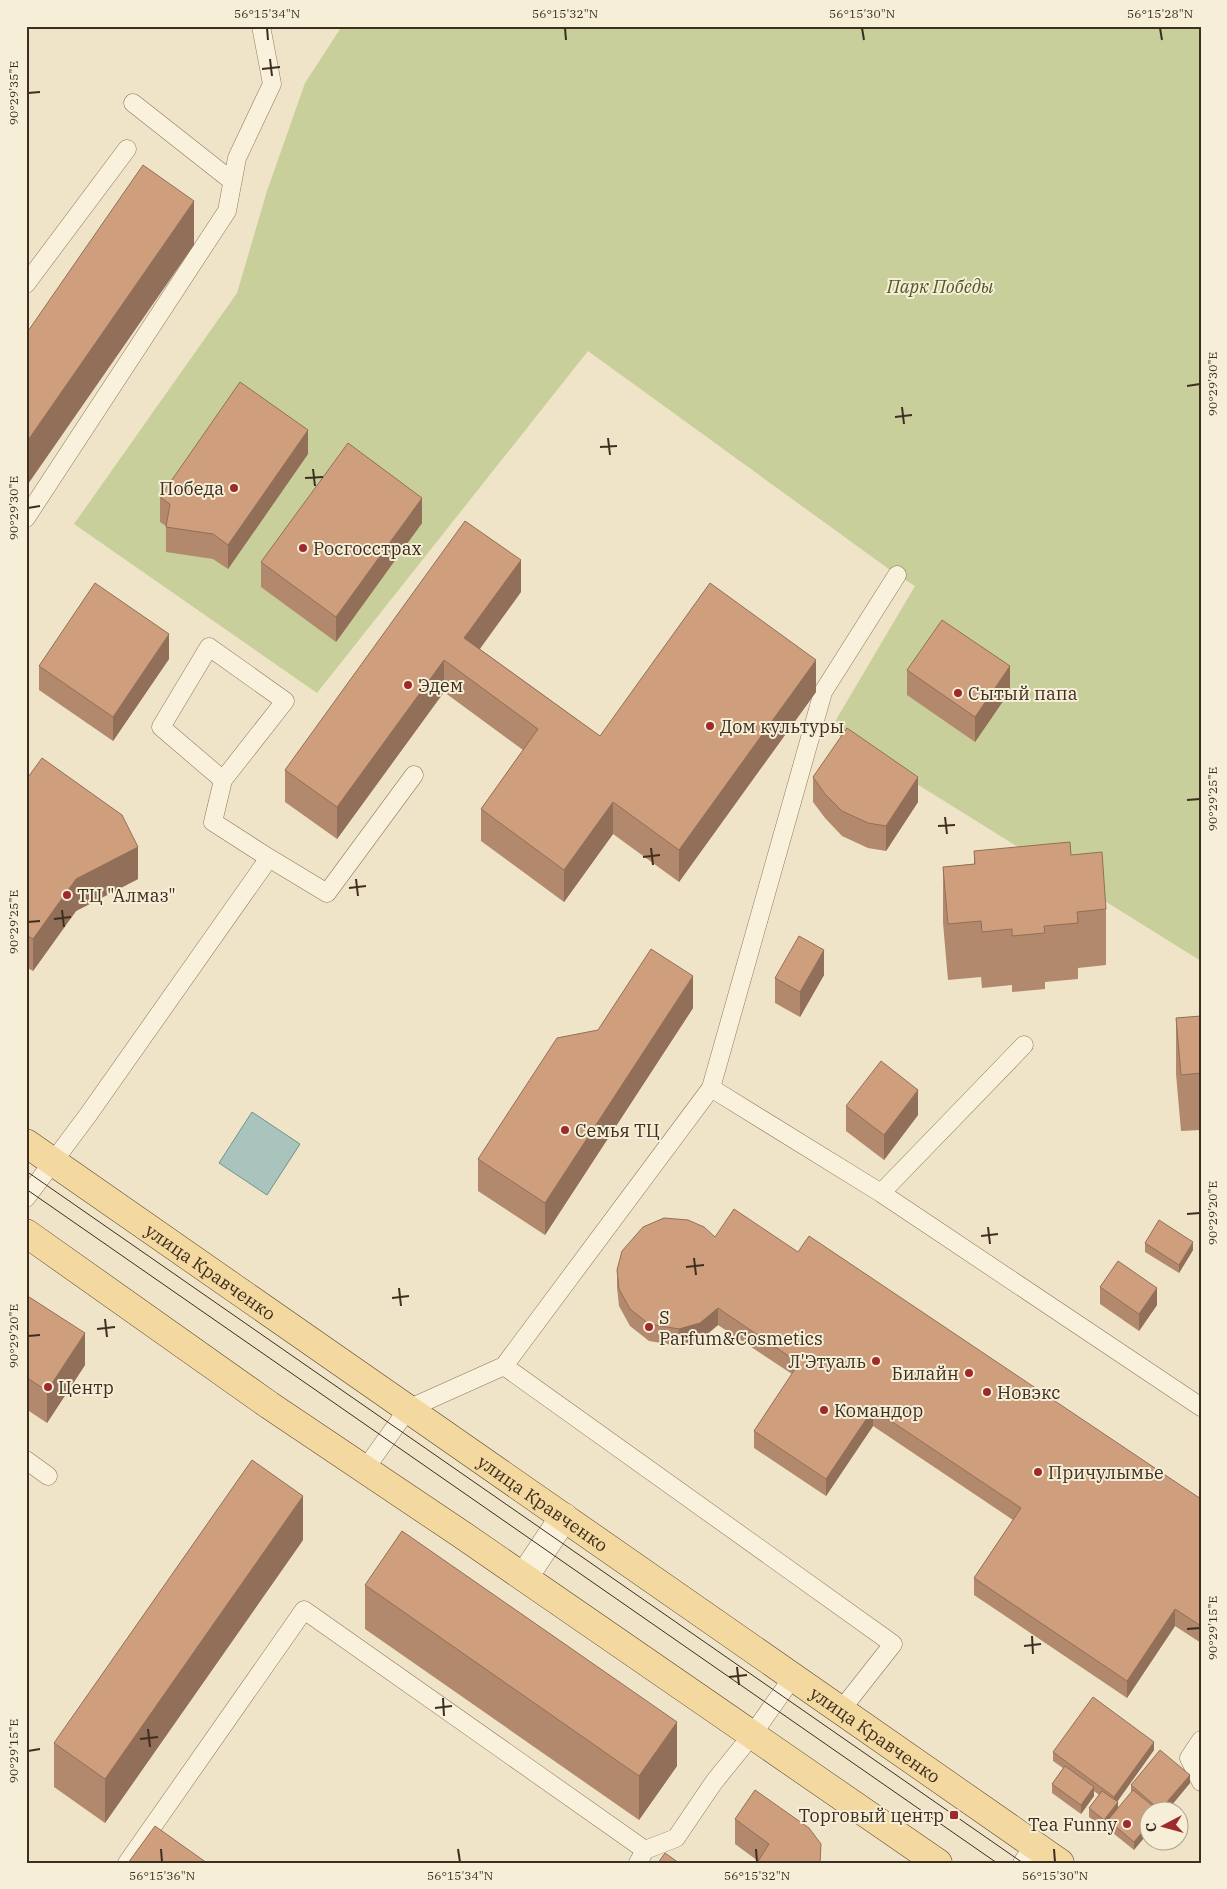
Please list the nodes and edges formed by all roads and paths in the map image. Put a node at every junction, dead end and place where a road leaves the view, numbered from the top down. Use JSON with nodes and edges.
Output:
{"nodes":[{"id":1,"x":261,"y":26,"type":"edge"},
{"id":2,"x":133,"y":103,"type":"dead end"},
{"id":3,"x":127,"y":149,"type":"dead end"},
{"id":4,"x":232,"y":181,"type":"junction"},
{"id":5,"x":26,"y":284,"type":"edge"},
{"id":6,"x":26,"y":518,"type":"edge"},
{"id":7,"x":896,"y":575,"type":"dead end"},
{"id":8,"x":414,"y":775,"type":"dead end"},
{"id":9,"x":223,"y":780,"type":"junction"},
{"id":10,"x":269,"y":858,"type":"junction"},
{"id":11,"x":1024,"y":1045,"type":"dead end"},
{"id":12,"x":712,"y":1088,"type":"junction"},
{"id":13,"x":26,"y":1143,"type":"edge"},
{"id":14,"x":52,"y":1161,"type":"junction"},
{"id":15,"x":881,"y":1193,"type":"junction"},
{"id":16,"x":26,"y":1198,"type":"edge"},
{"id":17,"x":26,"y":1233,"type":"edge"},
{"id":18,"x":504,"y":1366,"type":"junction"},
{"id":19,"x":1201,"y":1407,"type":"edge"},
{"id":20,"x":408,"y":1409,"type":"junction"},
{"id":21,"x":26,"y":1460,"type":"edge"},
{"id":22,"x":365,"y":1469,"type":"junction"},
{"id":23,"x":48,"y":1476,"type":"dead end"},
{"id":24,"x":564,"y":1517,"type":"junction"},
{"id":25,"x":524,"y":1576,"type":"junction"},
{"id":26,"x":793,"y":1677,"type":"junction"},
{"id":27,"x":841,"y":1710,"type":"junction"},
{"id":28,"x":752,"y":1735,"type":"junction"},
{"id":29,"x":1201,"y":1740,"type":"edge"},
{"id":30,"x":1201,"y":1782,"type":"edge"},
{"id":31,"x":1028,"y":1854,"type":"edge"},
{"id":32,"x":643,"y":1858,"type":"edge"},
{"id":33,"x":127,"y":1863,"type":"edge"},
{"id":34,"x":938,"y":1863,"type":"edge"},
{"id":35,"x":1060,"y":1863,"type":"edge"}],
"edges":[{"from":1,"to":4,"type":"lane"},
{"from":2,"to":4,"type":"lane"},
{"from":3,"to":5,"type":"lane"},
{"from":4,"to":6,"type":"lane"},
{"from":7,"to":12,"type":"lane"},
{"from":8,"to":10,"type":"lane"},
{"from":9,"to":9,"type":"lane"},
{"from":9,"to":10,"type":"lane"},
{"from":10,"to":14,"type":"lane"},
{"from":11,"to":15,"type":"lane"},
{"from":12,"to":15,"type":"lane"},
{"from":12,"to":18,"type":"lane"},
{"from":13,"to":14,"type":"main road","name":"улица Кравченко"},
{"from":14,"to":16,"type":"lane"},
{"from":14,"to":20,"type":"main road","name":"улица Кравченко"},
{"from":15,"to":19,"type":"lane"},
{"from":17,"to":22,"type":"main road"},
{"from":18,"to":20,"type":"lane"},
{"from":18,"to":27,"type":"lane"},
{"from":20,"to":22,"type":"lane"},
{"from":20,"to":24,"type":"main road","name":"улица Кравченко"},
{"from":21,"to":23,"type":"lane"},
{"from":22,"to":25,"type":"main road"},
{"from":24,"to":25,"type":"street"},
{"from":24,"to":26,"type":"main road","name":"улица Кравченко"},
{"from":25,"to":28,"type":"main road"},
{"from":26,"to":27,"type":"main road","name":"улица Кравченко"},
{"from":26,"to":28,"type":"lane"},
{"from":27,"to":31,"type":"main road","name":"улица Кравченко"},
{"from":28,"to":32,"type":"lane"},
{"from":28,"to":34,"type":"main road"},
{"from":29,"to":30,"type":"lane"},
{"from":31,"to":35,"type":"main road","name":"улица Кравченко"},
{"from":32,"to":33,"type":"lane"}]}
